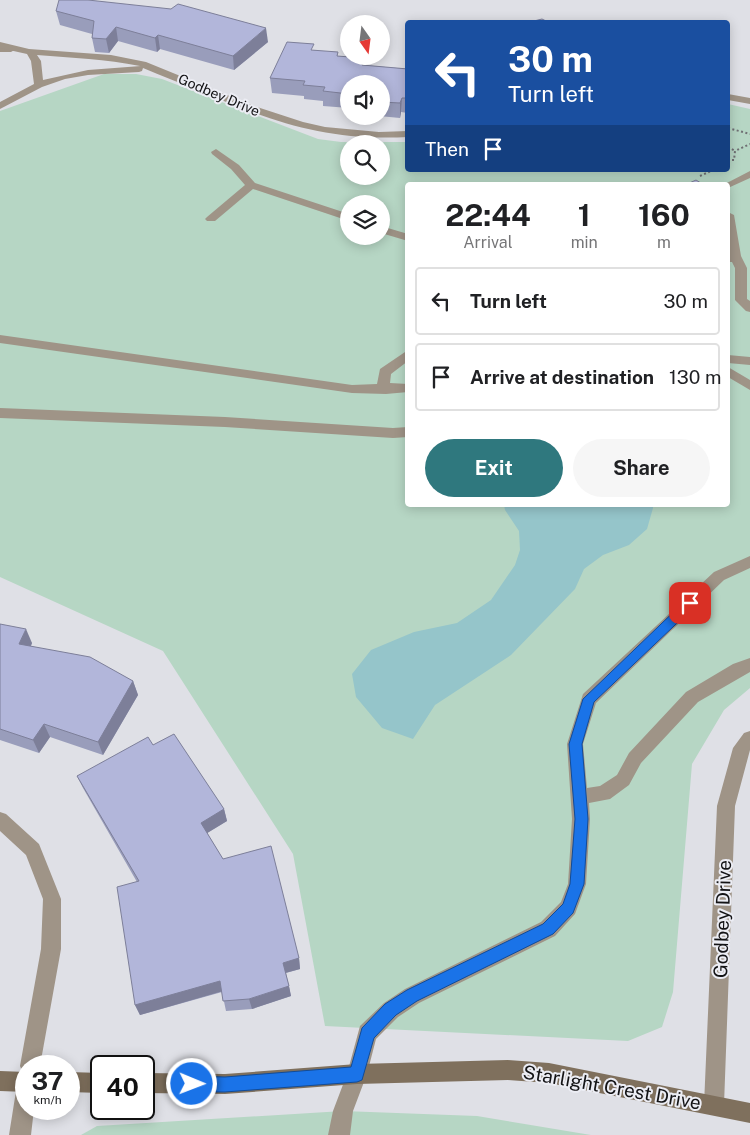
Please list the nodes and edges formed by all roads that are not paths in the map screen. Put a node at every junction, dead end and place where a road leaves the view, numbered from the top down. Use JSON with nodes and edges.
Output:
{"nodes":[{"id":1,"x":0,"y":45,"type":"edge"},
{"id":2,"x":0,"y":49,"type":"edge"},
{"id":3,"x":12,"y":49,"type":"junction"},
{"id":4,"x":31,"y":52,"type":"junction"},
{"id":5,"x":150,"y":68,"type":"junction"},
{"id":6,"x":40,"y":85,"type":"junction"},
{"id":7,"x":730,"y":97,"type":"edge"},
{"id":8,"x":750,"y":101,"type":"edge"},
{"id":9,"x":0,"y":106,"type":"edge"},
{"id":10,"x":405,"y":134,"type":"edge"},
{"id":11,"x":216,"y":152,"type":"dead end"},
{"id":12,"x":750,"y":174,"type":"edge"},
{"id":13,"x":730,"y":184,"type":"edge"},
{"id":14,"x":251,"y":185,"type":"junction"},
{"id":15,"x":340,"y":215,"type":"edge"},
{"id":16,"x":211,"y":219,"type":"dead end"},
{"id":17,"x":390,"y":232,"type":"edge"},
{"id":18,"x":405,"y":237,"type":"edge"},
{"id":19,"x":730,"y":243,"type":"edge"},
{"id":20,"x":731,"y":257,"type":"edge"},
{"id":21,"x":750,"y":308,"type":"edge"},
{"id":22,"x":0,"y":340,"type":"edge"},
{"id":23,"x":405,"y":356,"type":"edge"},
{"id":24,"x":730,"y":359,"type":"edge"},
{"id":25,"x":750,"y":362,"type":"edge"},
{"id":26,"x":730,"y":372,"type":"edge"},
{"id":27,"x":750,"y":386,"type":"edge"},
{"id":28,"x":405,"y":388,"type":"edge"},
{"id":29,"x":386,"y":390,"type":"junction"},
{"id":30,"x":0,"y":413,"type":"edge"},
{"id":31,"x":405,"y":432,"type":"edge"},
{"id":32,"x":750,"y":562,"type":"edge"},
{"id":33,"x":750,"y":665,"type":"edge"},
{"id":34,"x":750,"y":738,"type":"edge"},
{"id":35,"x":580,"y":796,"type":"junction"},
{"id":36,"x":0,"y":820,"type":"edge"},
{"id":37,"x":32,"y":1055,"type":"edge"},
{"id":38,"x":357,"y":1074,"type":"junction"},
{"id":39,"x":0,"y":1082,"type":"edge"},
{"id":40,"x":15,"y":1082,"type":"edge"},
{"id":41,"x":155,"y":1083,"type":"edge"},
{"id":42,"x":714,"y":1105,"type":"junction"},
{"id":43,"x":750,"y":1113,"type":"edge"},
{"id":44,"x":22,"y":1120,"type":"edge"},
{"id":45,"x":20,"y":1135,"type":"edge"},
{"id":46,"x":339,"y":1135,"type":"edge"}],
"edges":[{"from":1,"to":3,"type":"street","name":"Godbey Drive"},
{"from":2,"to":3,"type":"street"},
{"from":3,"to":4,"type":"street","name":"Godbey Drive"},
{"from":4,"to":5,"type":"street","name":"Godbey Drive"},
{"from":4,"to":6,"type":"street"},
{"from":5,"to":6,"type":"street"},
{"from":5,"to":10,"type":"street","name":"Godbey Drive"},
{"from":6,"to":9,"type":"street"},
{"from":7,"to":8,"type":"street"},
{"from":11,"to":14,"type":"street"},
{"from":12,"to":13,"type":"street"},
{"from":14,"to":15,"type":"street"},
{"from":14,"to":16,"type":"street"},
{"from":17,"to":18,"type":"street"},
{"from":19,"to":20,"type":"street"},
{"from":20,"to":21,"type":"street"},
{"from":22,"to":29,"type":"street"},
{"from":23,"to":29,"type":"street"},
{"from":24,"to":25,"type":"street"},
{"from":26,"to":27,"type":"street"},
{"from":28,"to":29,"type":"street"},
{"from":30,"to":31,"type":"street"},
{"from":32,"to":35,"type":"street"},
{"from":33,"to":35,"type":"street"},
{"from":34,"to":42,"type":"street","name":"Godbey Drive"},
{"from":35,"to":38,"type":"street"},
{"from":36,"to":37,"type":"street"},
{"from":38,"to":41,"type":"street","name":"Starlight Crest Drive"},
{"from":38,"to":42,"type":"street","name":"Starlight Crest Drive"},
{"from":38,"to":46,"type":"street"},
{"from":39,"to":40,"type":"street"},
{"from":42,"to":43,"type":"street","name":"Starlight Crest Drive"},
{"from":44,"to":45,"type":"street"}]}
